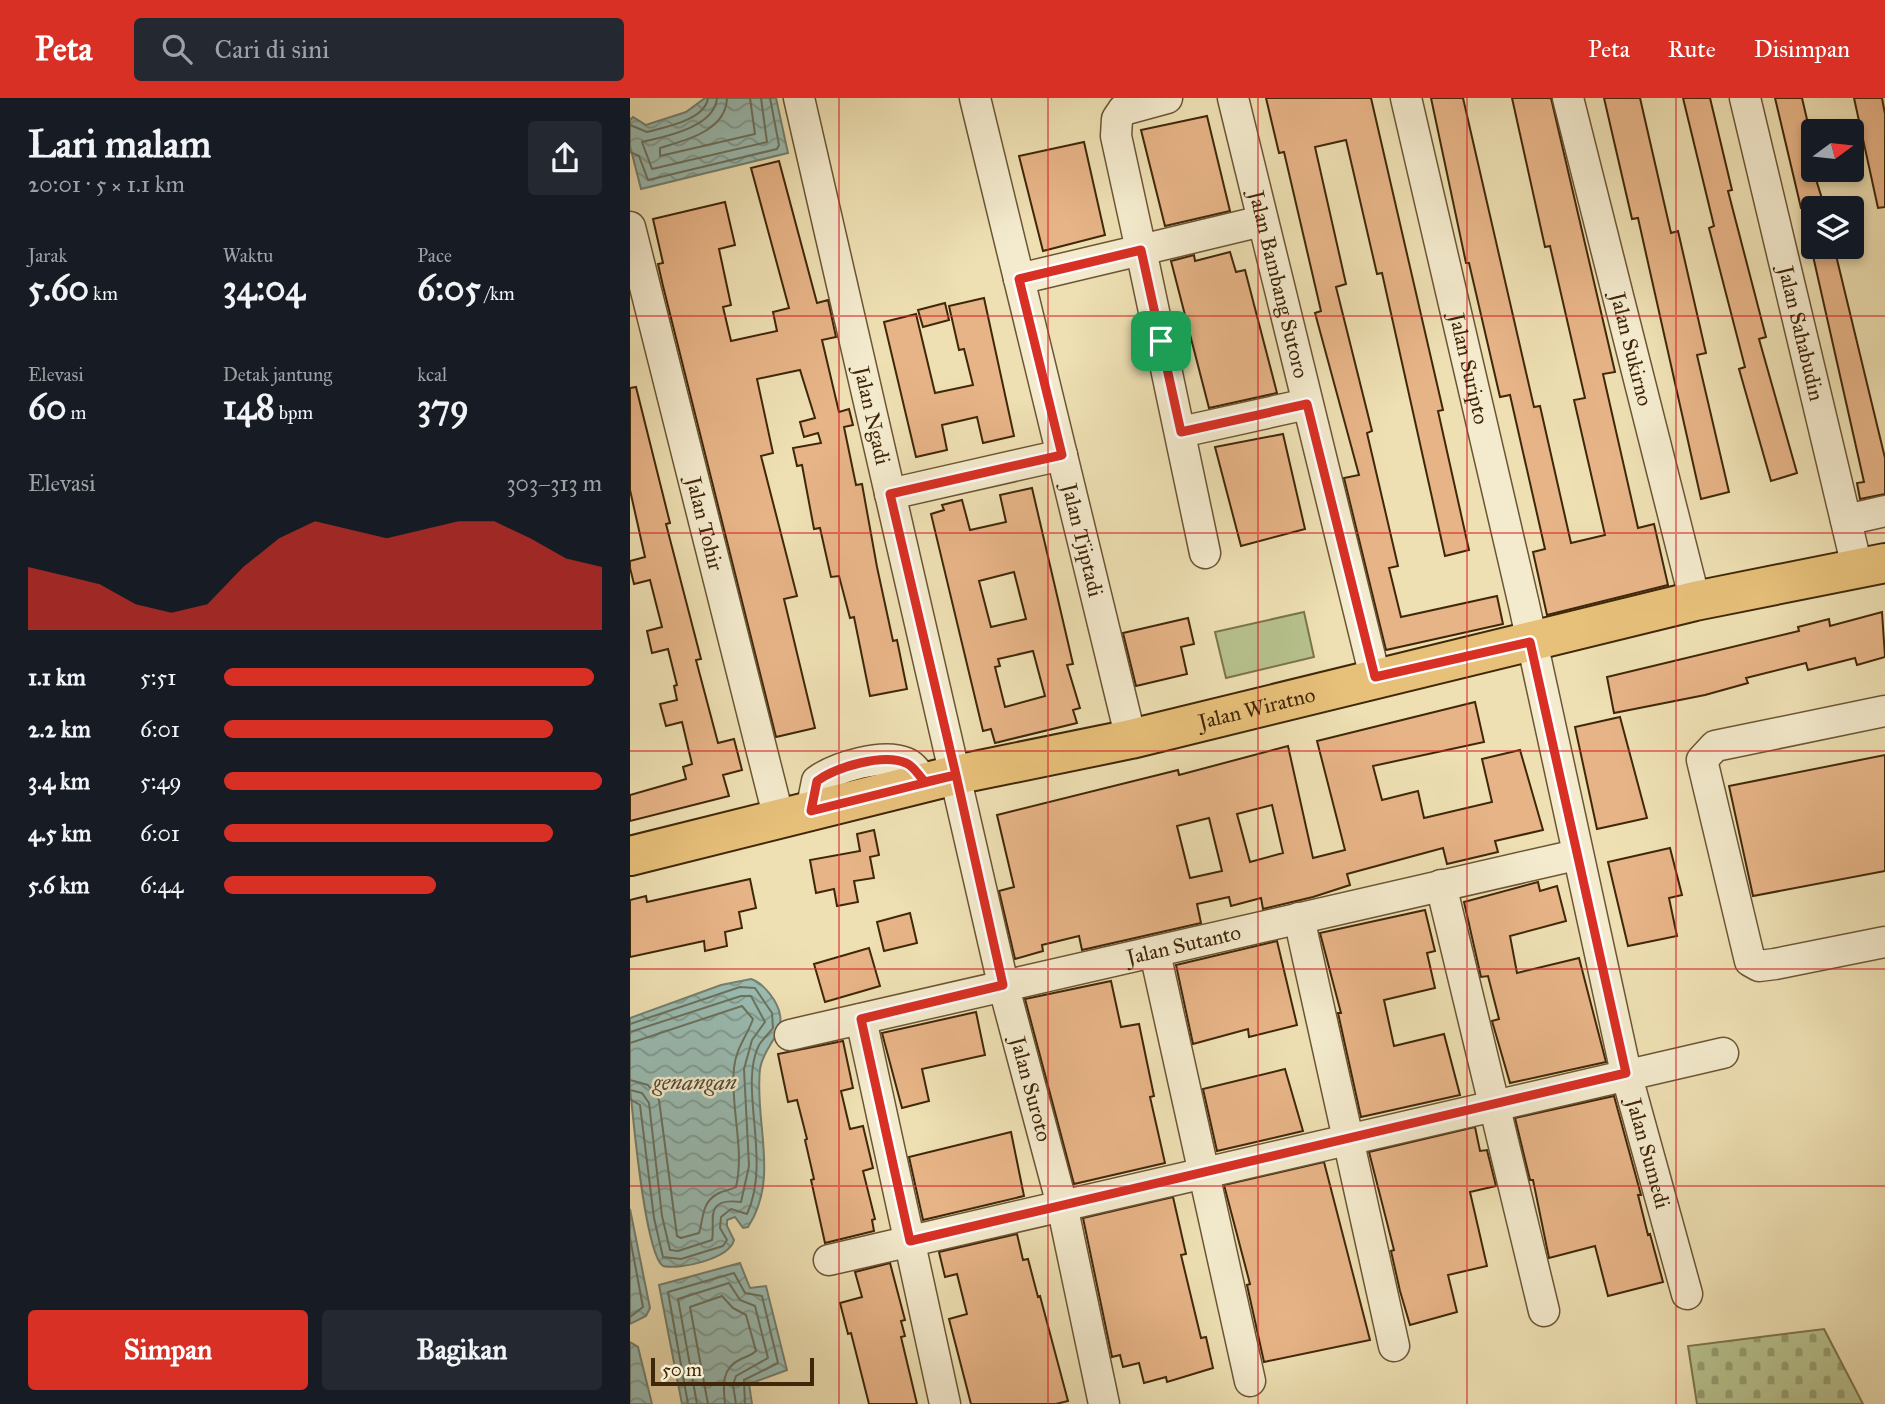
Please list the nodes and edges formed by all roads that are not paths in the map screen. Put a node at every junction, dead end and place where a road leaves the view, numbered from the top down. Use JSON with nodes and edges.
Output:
{"nodes":[{"id":1,"x":799,"y":98,"type":"edge"},
{"id":2,"x":975,"y":98,"type":"edge"},
{"id":3,"x":1167,"y":98,"type":"edge"},
{"id":4,"x":1233,"y":98,"type":"edge"},
{"id":5,"x":1406,"y":98,"type":"edge"},
{"id":6,"x":1567,"y":98,"type":"edge"},
{"id":7,"x":1745,"y":98,"type":"edge"},
{"id":8,"x":1262,"y":221,"type":"junction"},
{"id":9,"x":630,"y":228,"type":"edge"},
{"id":10,"x":1141,"y":250,"type":"junction"},
{"id":11,"x":1019,"y":279,"type":"junction"},
{"id":12,"x":1307,"y":404,"type":"junction"},
{"id":13,"x":1181,"y":432,"type":"junction"},
{"id":14,"x":1062,"y":455,"type":"junction"},
{"id":15,"x":890,"y":494,"type":"junction"},
{"id":16,"x":1885,"y":511,"type":"edge"},
{"id":17,"x":1846,"y":520,"type":"junction"},
{"id":18,"x":1205,"y":552,"type":"dead end"},
{"id":19,"x":1871,"y":565,"type":"edge"},
{"id":20,"x":1695,"y":601,"type":"junction"},
{"id":21,"x":1530,"y":642,"type":"junction"},
{"id":22,"x":1375,"y":677,"type":"junction"},
{"id":23,"x":1885,"y":711,"type":"edge"},
{"id":24,"x":1131,"y":739,"type":"junction"},
{"id":25,"x":940,"y":778,"type":"junction"},
{"id":26,"x":795,"y":815,"type":"junction"},
{"id":27,"x":1576,"y":855,"type":"junction"},
{"id":28,"x":630,"y":856,"type":"edge"},
{"id":29,"x":1441,"y":885,"type":"junction"},
{"id":30,"x":1299,"y":918,"type":"junction"},
{"id":31,"x":1885,"y":942,"type":"edge"},
{"id":32,"x":1155,"y":953,"type":"junction"},
{"id":33,"x":1003,"y":985,"type":"junction"},
{"id":34,"x":861,"y":1019,"type":"junction"},
{"id":35,"x":790,"y":1035,"type":"dead end"},
{"id":36,"x":1723,"y":1053,"type":"dead end"},
{"id":37,"x":1626,"y":1073,"type":"junction"},
{"id":38,"x":1493,"y":1104,"type":"junction"},
{"id":39,"x":1347,"y":1137,"type":"junction"},
{"id":40,"x":1206,"y":1173,"type":"junction"},
{"id":41,"x":1062,"y":1205,"type":"junction"},
{"id":42,"x":910,"y":1241,"type":"junction"},
{"id":43,"x":830,"y":1260,"type":"dead end"},
{"id":44,"x":1687,"y":1294,"type":"dead end"},
{"id":45,"x":1544,"y":1311,"type":"dead end"},
{"id":46,"x":1394,"y":1346,"type":"dead end"},
{"id":47,"x":1250,"y":1381,"type":"dead end"},
{"id":48,"x":945,"y":1404,"type":"edge"},
{"id":49,"x":1104,"y":1404,"type":"edge"}],
"edges":[{"from":1,"to":15,"type":"street","name":"Jalan Ngadi"},
{"from":2,"to":11,"type":"street","name":"Jalan Tjiptadi"},
{"from":3,"to":10,"type":"street"},
{"from":4,"to":8,"type":"street","name":"Jalan Bambang Sutoro"},
{"from":5,"to":21,"type":"street","name":"Jalan Suripto"},
{"from":6,"to":20,"type":"street","name":"Jalan Sukirno"},
{"from":7,"to":17,"type":"street","name":"Jalan Sahabudin"},
{"from":8,"to":10,"type":"street"},
{"from":8,"to":12,"type":"street","name":"Jalan Bambang Sutoro"},
{"from":9,"to":26,"type":"street","name":"Jalan Tohir"},
{"from":10,"to":11,"type":"street"},
{"from":10,"to":13,"type":"street"},
{"from":11,"to":14,"type":"street","name":"Jalan Tjiptadi"},
{"from":12,"to":13,"type":"street"},
{"from":12,"to":22,"type":"street","name":"Jalan Bambang Sutoro"},
{"from":13,"to":18,"type":"street"},
{"from":14,"to":15,"type":"street"},
{"from":14,"to":24,"type":"street","name":"Jalan Tjiptadi"},
{"from":15,"to":25,"type":"street","name":"Jalan Ngadi"},
{"from":16,"to":17,"type":"street"},
{"from":17,"to":19,"type":"street","name":"Jalan Sahabudin"},
{"from":19,"to":20,"type":"main road","name":"Jalan Wiratno"},
{"from":20,"to":21,"type":"main road","name":"Jalan Wiratno"},
{"from":21,"to":22,"type":"main road","name":"Jalan Wiratno"},
{"from":21,"to":27,"type":"street","name":"Jalan Sumedi"},
{"from":22,"to":24,"type":"main road","name":"Jalan Wiratno"},
{"from":23,"to":31,"type":"street"},
{"from":24,"to":25,"type":"main road","name":"Jalan Wiratno"},
{"from":25,"to":26,"type":"main road","name":"Jalan Wiratno"},
{"from":25,"to":33,"type":"street","name":"Jalan Suroto"},
{"from":26,"to":28,"type":"main road","name":"Jalan Wiratno"},
{"from":27,"to":29,"type":"street","name":"Jalan Sutanto"},
{"from":27,"to":37,"type":"street","name":"Jalan Sumedi"},
{"from":29,"to":30,"type":"street","name":"Jalan Sutanto"},
{"from":29,"to":38,"type":"street"},
{"from":30,"to":32,"type":"street","name":"Jalan Sutanto"},
{"from":30,"to":39,"type":"street"},
{"from":32,"to":33,"type":"street","name":"Jalan Sutanto"},
{"from":32,"to":40,"type":"street"},
{"from":33,"to":34,"type":"street","name":"Jalan Sutanto"},
{"from":33,"to":41,"type":"street","name":"Jalan Suroto"},
{"from":34,"to":35,"type":"street","name":"Jalan Sutanto"},
{"from":34,"to":42,"type":"street"},
{"from":36,"to":37,"type":"street"},
{"from":37,"to":38,"type":"street"},
{"from":37,"to":44,"type":"street","name":"Jalan Sumedi"},
{"from":38,"to":39,"type":"street"},
{"from":38,"to":45,"type":"street"},
{"from":39,"to":40,"type":"street"},
{"from":39,"to":46,"type":"street"},
{"from":40,"to":41,"type":"street"},
{"from":40,"to":47,"type":"street"},
{"from":41,"to":42,"type":"street"},
{"from":41,"to":49,"type":"street","name":"Jalan Suroto"},
{"from":42,"to":43,"type":"street"},
{"from":42,"to":48,"type":"street"}]}
